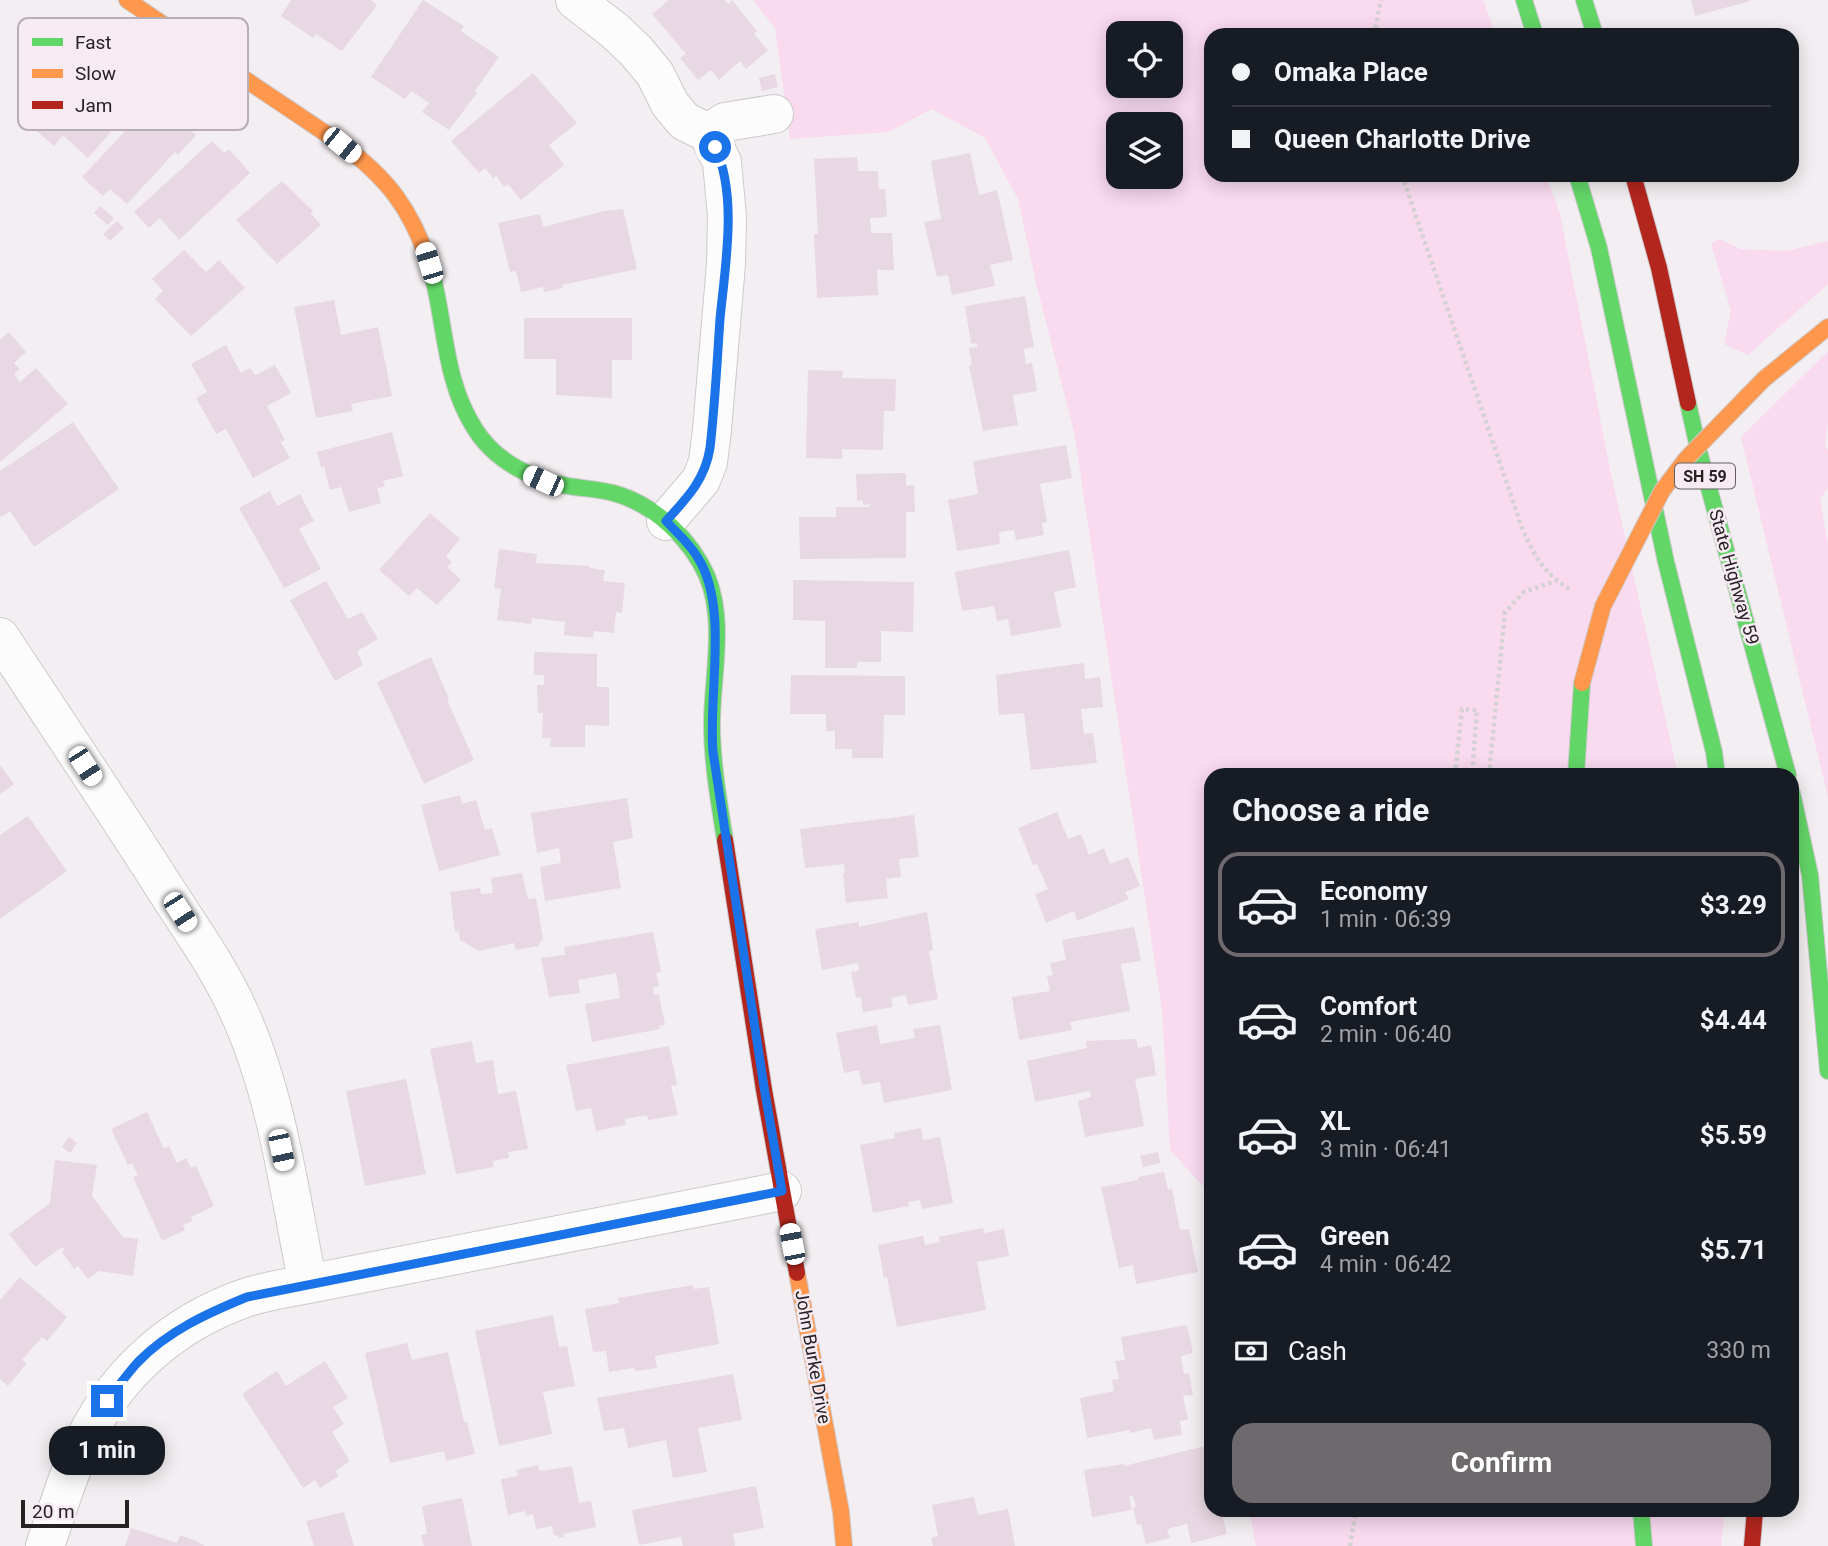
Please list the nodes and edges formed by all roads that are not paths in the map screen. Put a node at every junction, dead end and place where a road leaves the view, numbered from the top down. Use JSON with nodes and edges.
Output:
{"nodes":[{"id":1,"x":127,"y":0,"type":"edge"},
{"id":2,"x":575,"y":0,"type":"edge"},
{"id":3,"x":1524,"y":0,"type":"edge"},
{"id":4,"x":1584,"y":0,"type":"edge"},
{"id":5,"x":154,"y":18,"type":"edge"},
{"id":6,"x":1533,"y":28,"type":"edge"},
{"id":7,"x":1593,"y":28,"type":"edge"},
{"id":8,"x":248,"y":82,"type":"edge"},
{"id":9,"x":774,"y":114,"type":"dead end"},
{"id":10,"x":708,"y":133,"type":"junction"},
{"id":11,"x":1579,"y":182,"type":"edge"},
{"id":12,"x":1635,"y":182,"type":"edge"},
{"id":13,"x":1828,"y":327,"type":"edge"},
{"id":14,"x":666,"y":521,"type":"junction"},
{"id":15,"x":0,"y":637,"type":"edge"},
{"id":16,"x":1576,"y":768,"type":"edge"},
{"id":17,"x":1716,"y":768,"type":"edge"},
{"id":18,"x":1786,"y":768,"type":"edge"},
{"id":19,"x":1799,"y":825,"type":"edge"},
{"id":20,"x":1828,"y":1071,"type":"edge"},
{"id":21,"x":782,"y":1191,"type":"junction"},
{"id":22,"x":308,"y":1284,"type":"junction"},
{"id":23,"x":1642,"y":1517,"type":"edge"},
{"id":24,"x":1754,"y":1517,"type":"edge"},
{"id":25,"x":45,"y":1546,"type":"edge"},
{"id":26,"x":844,"y":1546,"type":"edge"},
{"id":27,"x":1644,"y":1546,"type":"edge"},
{"id":28,"x":1752,"y":1546,"type":"edge"}],
"edges":[{"from":1,"to":5,"type":"main road","name":"John Burke Drive"},
{"from":2,"to":10,"type":"street"},
{"from":3,"to":6,"type":"main road"},
{"from":4,"to":7,"type":"main road"},
{"from":8,"to":14,"type":"main road","name":"John Burke Drive"},
{"from":9,"to":10,"type":"street"},
{"from":10,"to":14,"type":"street"},
{"from":11,"to":17,"type":"main road","number":"SH 59"},
{"from":12,"to":18,"type":"main road","name":"State Highway 59","number":"SH 59"},
{"from":13,"to":16,"type":"main road","bridge":true},
{"from":14,"to":21,"type":"main road","name":"John Burke Drive"},
{"from":15,"to":22,"type":"street"},
{"from":19,"to":20,"type":"main road"},
{"from":21,"to":22,"type":"street"},
{"from":21,"to":26,"type":"main road","name":"John Burke Drive"},
{"from":22,"to":25,"type":"street"},
{"from":23,"to":27,"type":"main road"},
{"from":24,"to":28,"type":"main road"}]}
